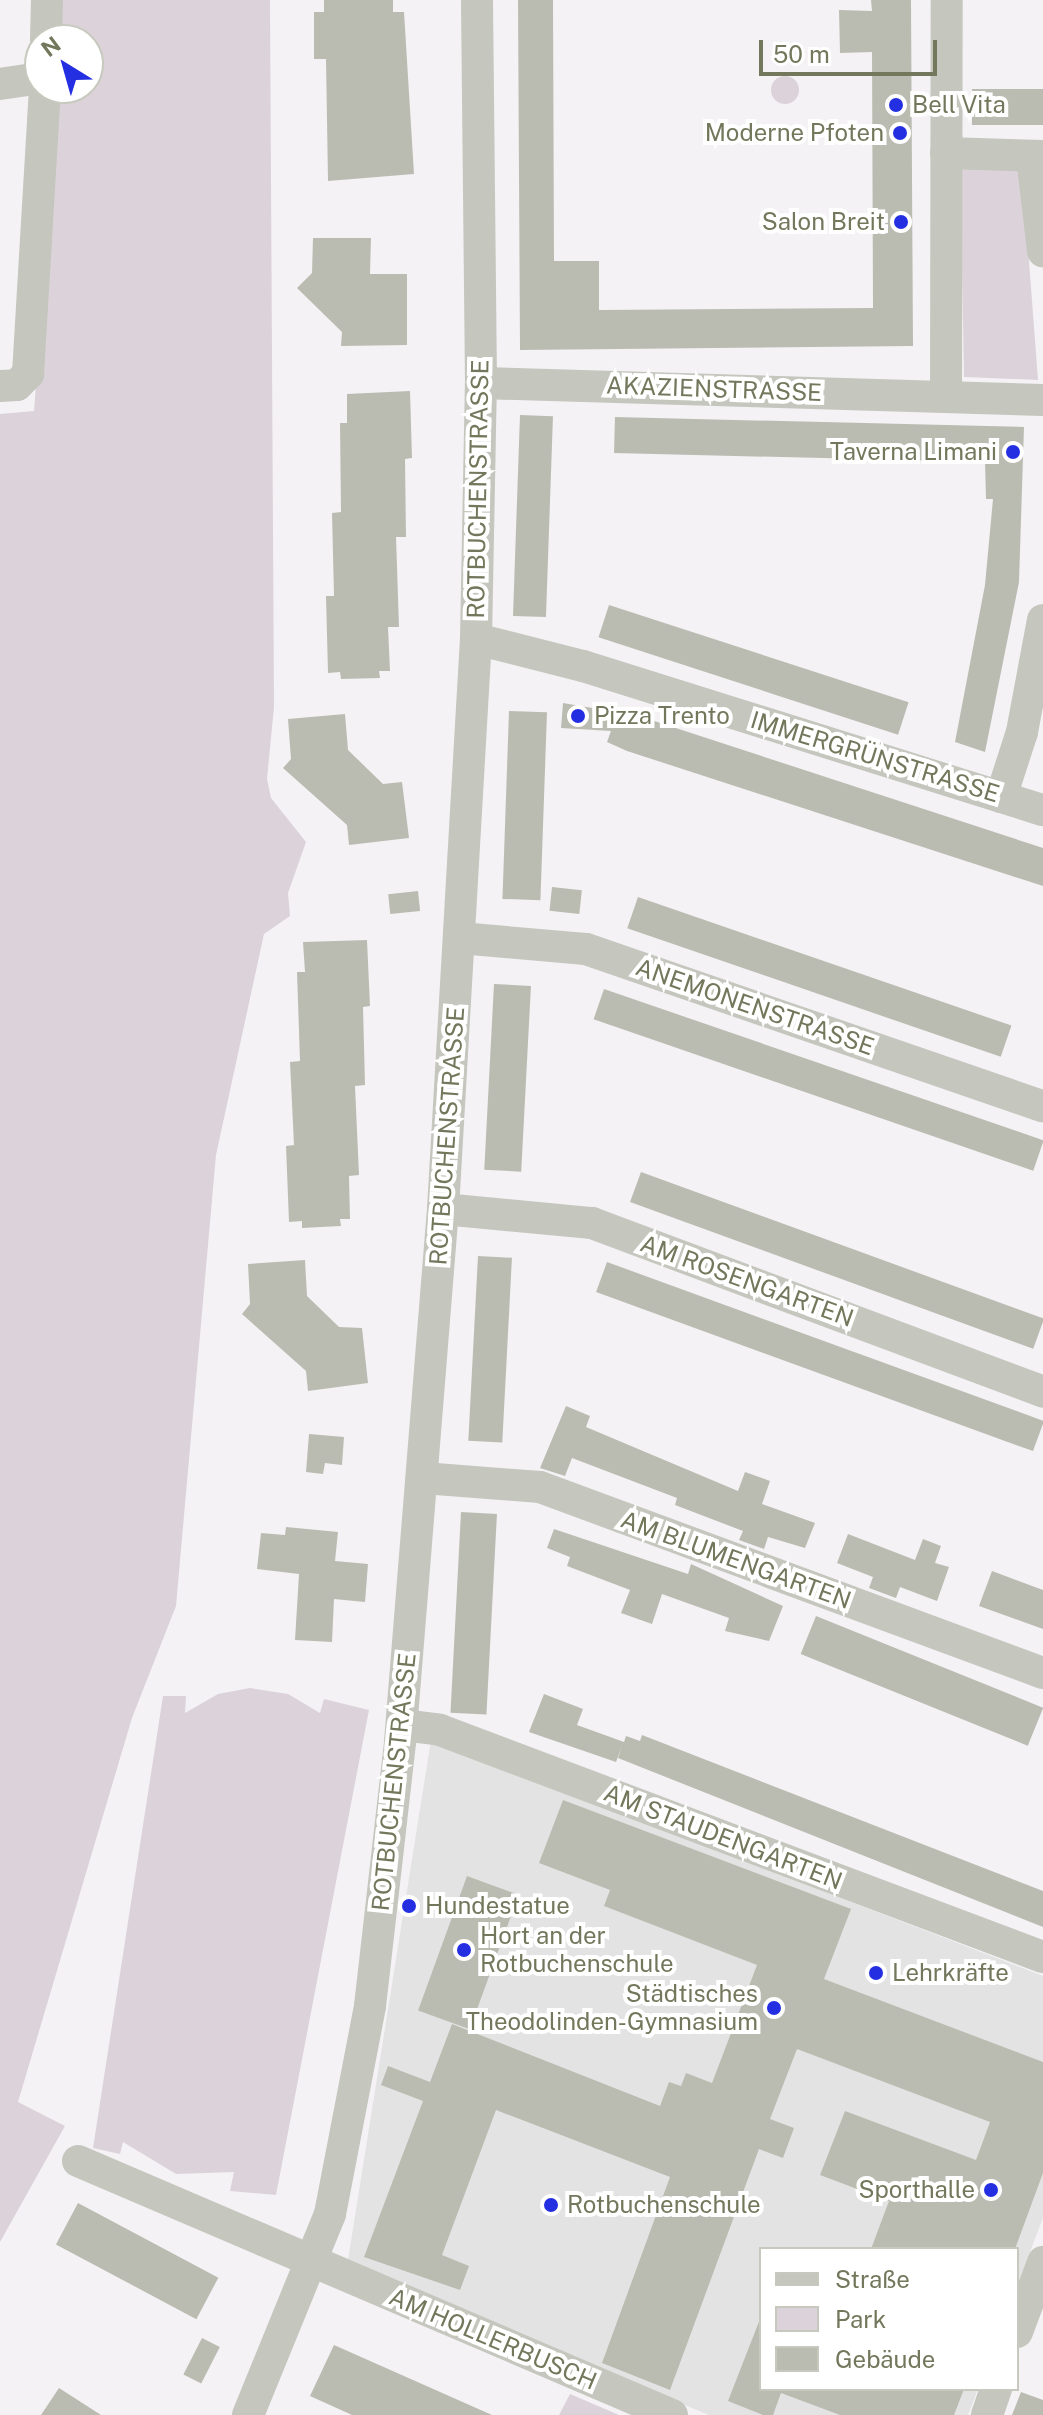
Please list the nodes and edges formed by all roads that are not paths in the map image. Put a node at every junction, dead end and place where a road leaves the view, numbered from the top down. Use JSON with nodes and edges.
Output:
{"nodes":[{"id":1,"x":47,"y":0,"type":"edge"},
{"id":2,"x":477,"y":0,"type":"edge"},
{"id":3,"x":947,"y":0,"type":"edge"},
{"id":4,"x":46,"y":24,"type":"edge"},
{"id":5,"x":24,"y":80,"type":"edge"},
{"id":6,"x":0,"y":84,"type":"edge"},
{"id":7,"x":43,"y":104,"type":"edge"},
{"id":8,"x":946,"y":153,"type":"junction"},
{"id":9,"x":1037,"y":156,"type":"edge"},
{"id":10,"x":1043,"y":251,"type":"edge"},
{"id":11,"x":481,"y":383,"type":"junction"},
{"id":12,"x":12,"y":384,"type":"edge"},
{"id":13,"x":946,"y":397,"type":"junction"},
{"id":14,"x":1043,"y":400,"type":"edge"},
{"id":15,"x":1043,"y":620,"type":"edge"},
{"id":16,"x":476,"y":639,"type":"junction"},
{"id":17,"x":1001,"y":797,"type":"junction"},
{"id":18,"x":1043,"y":810,"type":"edge"},
{"id":19,"x":460,"y":938,"type":"junction"},
{"id":20,"x":1043,"y":1106,"type":"edge"},
{"id":21,"x":443,"y":1209,"type":"junction"},
{"id":22,"x":1043,"y":1392,"type":"edge"},
{"id":23,"x":423,"y":1478,"type":"junction"},
{"id":24,"x":1043,"y":1673,"type":"edge"},
{"id":25,"x":402,"y":1725,"type":"junction"},
{"id":26,"x":1043,"y":1957,"type":"edge"},
{"id":27,"x":78,"y":2161,"type":"dead end"},
{"id":28,"x":1043,"y":2262,"type":"edge"},
{"id":29,"x":313,"y":2263,"type":"junction"},
{"id":30,"x":1019,"y":2327,"type":"edge"},
{"id":31,"x":995,"y":2391,"type":"edge"},
{"id":32,"x":248,"y":2415,"type":"edge"},
{"id":33,"x":672,"y":2415,"type":"edge"},
{"id":34,"x":987,"y":2415,"type":"edge"}],
"edges":[{"from":1,"to":4,"type":"street"},
{"from":2,"to":11,"type":"street","name":"ROTBUCHENSTRASSE"},
{"from":3,"to":8,"type":"street"},
{"from":5,"to":6,"type":"street"},
{"from":7,"to":12,"type":"street"},
{"from":8,"to":9,"type":"street"},
{"from":8,"to":13,"type":"street"},
{"from":9,"to":10,"type":"street"},
{"from":11,"to":13,"type":"street","name":"AKAZIENSTRASSE"},
{"from":11,"to":16,"type":"street","name":"ROTBUCHENSTRASSE"},
{"from":13,"to":14,"type":"street","name":"AKAZIENSTRASSE"},
{"from":15,"to":17,"type":"street"},
{"from":16,"to":17,"type":"street","name":"IMMERGRÜNSTRASSE"},
{"from":16,"to":19,"type":"street","name":"ROTBUCHENSTRASSE"},
{"from":17,"to":18,"type":"street","name":"IMMERGRÜNSTRASSE"},
{"from":19,"to":20,"type":"street","name":"ANEMONENSTRASSE"},
{"from":19,"to":21,"type":"street","name":"ROTBUCHENSTRASSE"},
{"from":21,"to":22,"type":"street","name":"AM ROSENGARTEN"},
{"from":21,"to":23,"type":"street","name":"ROTBUCHENSTRASSE"},
{"from":23,"to":24,"type":"street","name":"AM BLUMENGARTEN"},
{"from":23,"to":25,"type":"street","name":"ROTBUCHENSTRASSE"},
{"from":25,"to":26,"type":"street","name":"AM STAUDENGARTEN"},
{"from":25,"to":29,"type":"street","name":"ROTBUCHENSTRASSE"},
{"from":27,"to":29,"type":"street","name":"AM HOLLERBUSCH"},
{"from":28,"to":30,"type":"street"},
{"from":29,"to":32,"type":"street"},
{"from":29,"to":33,"type":"street","name":"AM HOLLERBUSCH"},
{"from":31,"to":34,"type":"street"}]}
